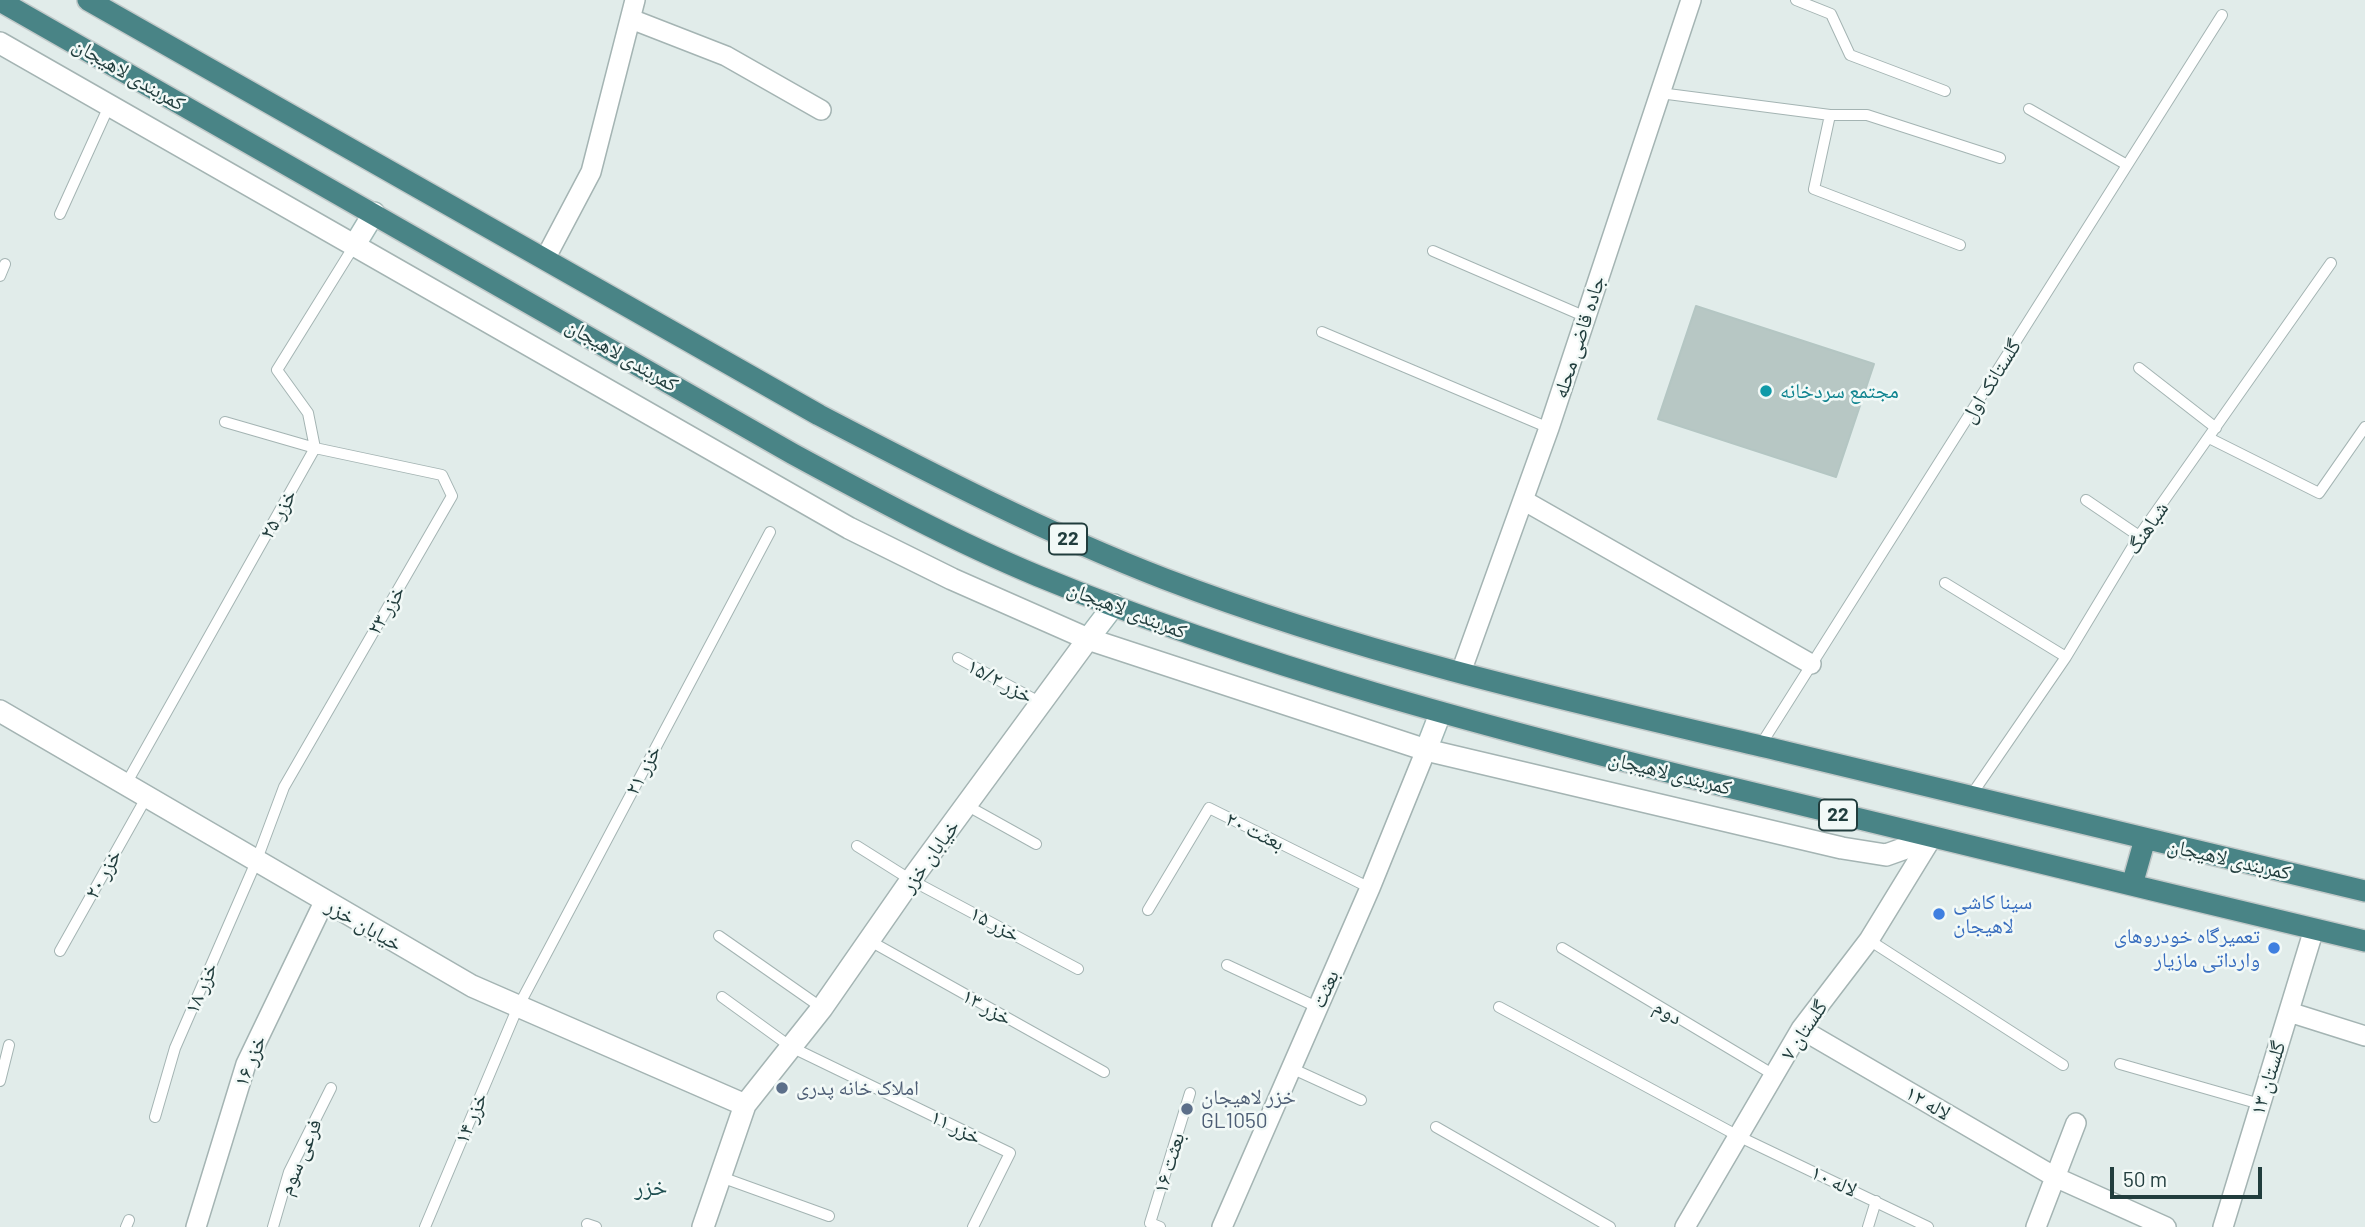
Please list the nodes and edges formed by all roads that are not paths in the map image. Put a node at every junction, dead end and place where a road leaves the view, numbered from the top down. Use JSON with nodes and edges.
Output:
{"nodes":[{"id":1,"x":88,"y":0,"type":"edge"},
{"id":2,"x":635,"y":0,"type":"edge"},
{"id":3,"x":1691,"y":0,"type":"edge"},
{"id":4,"x":1796,"y":0,"type":"edge"},
{"id":5,"x":0,"y":1,"type":"edge"},
{"id":6,"x":2222,"y":15,"type":"dead end"},
{"id":7,"x":631,"y":19,"type":"junction"},
{"id":8,"x":0,"y":43,"type":"edge"},
{"id":9,"x":1945,"y":91,"type":"dead end"},
{"id":10,"x":1660,"y":93,"type":"junction"},
{"id":11,"x":109,"y":106,"type":"junction"},
{"id":12,"x":2029,"y":109,"type":"dead end"},
{"id":13,"x":821,"y":110,"type":"dead end"},
{"id":14,"x":1830,"y":116,"type":"junction"},
{"id":15,"x":2000,"y":158,"type":"dead end"},
{"id":16,"x":2127,"y":164,"type":"junction"},
{"id":17,"x":374,"y":213,"type":"junction"},
{"id":18,"x":61,"y":214,"type":"dead end"},
{"id":19,"x":1961,"y":245,"type":"dead end"},
{"id":20,"x":354,"y":246,"type":"junction"},
{"id":21,"x":1433,"y":251,"type":"dead end"},
{"id":22,"x":545,"y":259,"type":"junction"},
{"id":23,"x":2331,"y":263,"type":"dead end"},
{"id":24,"x":5,"y":264,"type":"dead end"},
{"id":25,"x":0,"y":276,"type":"edge"},
{"id":26,"x":1586,"y":317,"type":"junction"},
{"id":27,"x":1322,"y":331,"type":"dead end"},
{"id":28,"x":2139,"y":368,"type":"dead end"},
{"id":29,"x":225,"y":422,"type":"dead end"},
{"id":30,"x":1549,"y":428,"type":"junction"},
{"id":31,"x":2216,"y":428,"type":"junction"},
{"id":32,"x":2365,"y":428,"type":"edge"},
{"id":33,"x":2209,"y":438,"type":"junction"},
{"id":34,"x":315,"y":448,"type":"junction"},
{"id":35,"x":1523,"y":500,"type":"junction"},
{"id":36,"x":2086,"y":500,"type":"dead end"},
{"id":37,"x":769,"y":532,"type":"dead end"},
{"id":38,"x":2139,"y":537,"type":"junction"},
{"id":39,"x":1945,"y":583,"type":"dead end"},
{"id":40,"x":1114,"y":605,"type":"junction"},
{"id":41,"x":1088,"y":639,"type":"junction"},
{"id":42,"x":2066,"y":657,"type":"junction"},
{"id":43,"x":958,"y":658,"type":"dead end"},
{"id":44,"x":1811,"y":664,"type":"junction"},
{"id":45,"x":1461,"y":673,"type":"junction"},
{"id":46,"x":1042,"y":703,"type":"junction"},
{"id":47,"x":0,"y":711,"type":"edge"},
{"id":48,"x":1440,"y":714,"type":"junction"},
{"id":49,"x":1759,"y":746,"type":"junction"},
{"id":50,"x":1426,"y":750,"type":"junction"},
{"id":51,"x":126,"y":783,"type":"junction"},
{"id":52,"x":146,"y":798,"type":"junction"},
{"id":53,"x":1969,"y":798,"type":"junction"},
{"id":54,"x":966,"y":805,"type":"junction"},
{"id":55,"x":1931,"y":839,"type":"junction"},
{"id":56,"x":2145,"y":839,"type":"junction"},
{"id":57,"x":1036,"y":844,"type":"dead end"},
{"id":58,"x":857,"y":846,"type":"dead end"},
{"id":59,"x":256,"y":862,"type":"junction"},
{"id":60,"x":911,"y":880,"type":"junction"},
{"id":61,"x":2132,"y":885,"type":"junction"},
{"id":62,"x":1370,"y":888,"type":"junction"},
{"id":63,"x":2365,"y":891,"type":"edge"},
{"id":64,"x":324,"y":902,"type":"junction"},
{"id":65,"x":1148,"y":910,"type":"dead end"},
{"id":66,"x":2314,"y":929,"type":"junction"},
{"id":67,"x":719,"y":936,"type":"dead end"},
{"id":68,"x":1870,"y":940,"type":"junction"},
{"id":69,"x":870,"y":941,"type":"junction"},
{"id":70,"x":2365,"y":941,"type":"edge"},
{"id":71,"x":1562,"y":948,"type":"dead end"},
{"id":72,"x":61,"y":951,"type":"dead end"},
{"id":73,"x":1227,"y":965,"type":"dead end"},
{"id":74,"x":1078,"y":969,"type":"dead end"},
{"id":75,"x":722,"y":997,"type":"dead end"},
{"id":76,"x":1317,"y":1007,"type":"junction"},
{"id":77,"x":1499,"y":1007,"type":"dead end"},
{"id":78,"x":822,"y":1008,"type":"junction"},
{"id":79,"x":517,"y":1009,"type":"junction"},
{"id":80,"x":2289,"y":1012,"type":"junction"},
{"id":81,"x":1801,"y":1029,"type":"junction"},
{"id":82,"x":2365,"y":1035,"type":"edge"},
{"id":83,"x":9,"y":1045,"type":"dead end"},
{"id":84,"x":791,"y":1047,"type":"junction"},
{"id":85,"x":2120,"y":1064,"type":"dead end"},
{"id":86,"x":2063,"y":1065,"type":"dead end"},
{"id":87,"x":1291,"y":1068,"type":"junction"},
{"id":88,"x":1104,"y":1072,"type":"dead end"},
{"id":89,"x":1774,"y":1075,"type":"junction"},
{"id":90,"x":0,"y":1081,"type":"edge"},
{"id":91,"x":331,"y":1088,"type":"dead end"},
{"id":92,"x":1190,"y":1093,"type":"dead end"},
{"id":93,"x":1361,"y":1100,"type":"dead end"},
{"id":94,"x":2260,"y":1104,"type":"junction"},
{"id":95,"x":745,"y":1105,"type":"junction"},
{"id":96,"x":155,"y":1117,"type":"dead end"},
{"id":97,"x":2076,"y":1123,"type":"dead end"},
{"id":98,"x":1436,"y":1127,"type":"dead end"},
{"id":99,"x":1740,"y":1137,"type":"junction"},
{"id":100,"x":720,"y":1177,"type":"junction"},
{"id":101,"x":2055,"y":1177,"type":"junction"},
{"id":102,"x":1876,"y":1201,"type":"junction"},
{"id":103,"x":829,"y":1216,"type":"dead end"},
{"id":104,"x":196,"y":1227,"type":"edge"},
{"id":105,"x":272,"y":1227,"type":"edge"},
{"id":106,"x":425,"y":1227,"type":"edge"},
{"id":107,"x":703,"y":1227,"type":"edge"},
{"id":108,"x":973,"y":1227,"type":"edge"},
{"id":109,"x":1160,"y":1227,"type":"edge"},
{"id":110,"x":1222,"y":1227,"type":"edge"},
{"id":111,"x":1610,"y":1227,"type":"edge"},
{"id":112,"x":1685,"y":1227,"type":"edge"},
{"id":113,"x":1868,"y":1227,"type":"edge"},
{"id":114,"x":1927,"y":1227,"type":"edge"},
{"id":115,"x":2036,"y":1227,"type":"edge"},
{"id":116,"x":2166,"y":1227,"type":"edge"},
{"id":117,"x":2223,"y":1227,"type":"edge"}],
"edges":[{"from":1,"to":22,"type":"highway","name":"کمربندی لاهیجان","number":"22"},
{"from":2,"to":7,"type":"street"},
{"from":3,"to":10,"type":"street","name":"جاده قاضی محله"},
{"from":4,"to":9,"type":"lane"},
{"from":5,"to":17,"type":"highway","name":"کمربندی لاهیجان","number":"22"},
{"from":6,"to":16,"type":"lane","name":"گلستانک اول"},
{"from":7,"to":13,"type":"street"},
{"from":7,"to":22,"type":"street"},
{"from":8,"to":11,"type":"street"},
{"from":10,"to":14,"type":"lane"},
{"from":10,"to":26,"type":"street","name":"جاده قاضی محله"},
{"from":11,"to":18,"type":"lane"},
{"from":11,"to":20,"type":"street"},
{"from":12,"to":16,"type":"lane"},
{"from":14,"to":15,"type":"lane"},
{"from":14,"to":19,"type":"lane"},
{"from":16,"to":44,"type":"lane","name":"گلستانک اول"},
{"from":17,"to":20,"type":"street"},
{"from":17,"to":40,"type":"highway","name":"کمربندی لاهیجان","number":"22"},
{"from":20,"to":34,"type":"lane"},
{"from":20,"to":41,"type":"street"},
{"from":21,"to":26,"type":"lane"},
{"from":22,"to":45,"type":"highway","name":"کمربندی لاهیجان","number":"22"},
{"from":23,"to":31,"type":"lane","name":"شباهنگ"},
{"from":24,"to":25,"type":"lane"},
{"from":26,"to":30,"type":"street","name":"جاده قاضی محله"},
{"from":27,"to":30,"type":"lane"},
{"from":28,"to":31,"type":"lane"},
{"from":29,"to":34,"type":"lane"},
{"from":30,"to":35,"type":"street","name":"جاده قاضی محله"},
{"from":31,"to":33,"type":"lane","name":"شباهنگ"},
{"from":32,"to":33,"type":"lane"},
{"from":33,"to":38,"type":"lane","name":"شباهنگ"},
{"from":34,"to":51,"type":"lane","name":"خزر ۲۵"},
{"from":34,"to":59,"type":"lane","name":"خزر ۲۳"},
{"from":35,"to":44,"type":"street"},
{"from":35,"to":45,"type":"street","name":"جاده قاضی محله"},
{"from":36,"to":38,"type":"lane"},
{"from":37,"to":79,"type":"lane","name":"خزر ۲۱"},
{"from":38,"to":42,"type":"lane","name":"شباهنگ"},
{"from":39,"to":42,"type":"lane"},
{"from":40,"to":41,"type":"street","name":"خیابان خزر"},
{"from":40,"to":48,"type":"highway","name":"کمربندی لاهیجان","number":"22"},
{"from":41,"to":46,"type":"street","name":"خیابان خزر"},
{"from":41,"to":50,"type":"street"},
{"from":42,"to":53,"type":"lane","name":"شباهنگ"},
{"from":43,"to":46,"type":"lane","name":"خزر ۱۵/۲"},
{"from":44,"to":49,"type":"lane","name":"گلستانک اول"},
{"from":45,"to":49,"type":"highway","name":"کمربندی لاهیجان","number":"22"},
{"from":46,"to":54,"type":"street","name":"خیابان خزر"},
{"from":47,"to":51,"type":"street","name":"خیابان خزر"},
{"from":48,"to":50,"type":"street"},
{"from":48,"to":55,"type":"highway","name":"کمربندی لاهیجان","number":"22"},
{"from":49,"to":53,"type":"highway","name":"کمربندی لاهیجان","number":"22"},
{"from":50,"to":55,"type":"street"},
{"from":50,"to":62,"type":"street","name":"بعثت"},
{"from":51,"to":52,"type":"street","name":"خیابان خزر"},
{"from":52,"to":59,"type":"street","name":"خیابان خزر"},
{"from":52,"to":72,"type":"lane","name":"خزر ۲۰"},
{"from":53,"to":56,"type":"highway","name":"کمربندی لاهیجان","number":"22"},
{"from":54,"to":57,"type":"lane"},
{"from":54,"to":60,"type":"street","name":"خیابان خزر"},
{"from":55,"to":61,"type":"highway","name":"کمربندی لاهیجان","number":"22"},
{"from":55,"to":68,"type":"street","name":"گلستان ۷"},
{"from":56,"to":61,"type":"highway"},
{"from":56,"to":63,"type":"highway","name":"کمربندی لاهیجان","number":"22"},
{"from":58,"to":60,"type":"lane","name":"خزر ۱۵"},
{"from":59,"to":64,"type":"street","name":"خیابان خزر"},
{"from":59,"to":96,"type":"lane","name":"خزر ۱۸"},
{"from":60,"to":69,"type":"street","name":"خیابان خزر"},
{"from":60,"to":74,"type":"lane","name":"خزر ۱۵"},
{"from":61,"to":66,"type":"highway","name":"کمربندی لاهیجان","number":"22"},
{"from":62,"to":65,"type":"lane","name":"بعثت ۲۰"},
{"from":62,"to":76,"type":"street","name":"بعثت"},
{"from":64,"to":79,"type":"street","name":"خیابان خزر"},
{"from":64,"to":104,"type":"street","name":"خزر ۱۶"},
{"from":66,"to":70,"type":"highway","name":"کمربندی لاهیجان","number":"22"},
{"from":66,"to":80,"type":"street","name":"گلستان ۱۳"},
{"from":67,"to":78,"type":"lane"},
{"from":68,"to":81,"type":"street","name":"گلستان ۷"},
{"from":68,"to":86,"type":"lane"},
{"from":69,"to":78,"type":"street","name":"خیابان خزر"},
{"from":69,"to":88,"type":"lane","name":"خزر ۱۳"},
{"from":71,"to":89,"type":"lane","name":"دوم"},
{"from":73,"to":76,"type":"lane"},
{"from":75,"to":84,"type":"lane"},
{"from":76,"to":87,"type":"street","name":"بعثت"},
{"from":77,"to":99,"type":"lane","name":"لاله ۱۰"},
{"from":78,"to":84,"type":"street","name":"خیابان خزر"},
{"from":79,"to":95,"type":"street","name":"خیابان خزر"},
{"from":79,"to":106,"type":"lane","name":"خزر ۱۴"},
{"from":80,"to":82,"type":"street"},
{"from":80,"to":94,"type":"street","name":"گلستان ۱۳"},
{"from":81,"to":89,"type":"street","name":"گلستان ۷"},
{"from":81,"to":101,"type":"street","name":"لاله ۱۲"},
{"from":83,"to":90,"type":"lane"},
{"from":84,"to":95,"type":"street","name":"خیابان خزر"},
{"from":84,"to":108,"type":"lane","name":"خزر ۱۱"},
{"from":85,"to":94,"type":"lane"},
{"from":87,"to":93,"type":"lane"},
{"from":87,"to":110,"type":"street","name":"بعثت"},
{"from":89,"to":99,"type":"street","name":"گلستان ۷"},
{"from":91,"to":105,"type":"lane","name":"فرعی سوم"},
{"from":92,"to":109,"type":"lane","name":"بعثت ۱۶"},
{"from":94,"to":117,"type":"street","name":"گلستان ۱۳"},
{"from":95,"to":100,"type":"street","name":"خیابان خزر"},
{"from":97,"to":101,"type":"street"},
{"from":98,"to":111,"type":"lane"},
{"from":99,"to":102,"type":"lane","name":"لاله ۱۰"},
{"from":99,"to":112,"type":"street","name":"گلستان ۷"},
{"from":100,"to":103,"type":"lane"},
{"from":100,"to":107,"type":"street","name":"خیابان خزر"},
{"from":101,"to":115,"type":"street"},
{"from":101,"to":116,"type":"street","name":"لاله ۱۲"},
{"from":102,"to":113,"type":"lane"},
{"from":102,"to":114,"type":"lane","name":"لاله ۱۰"}]}
